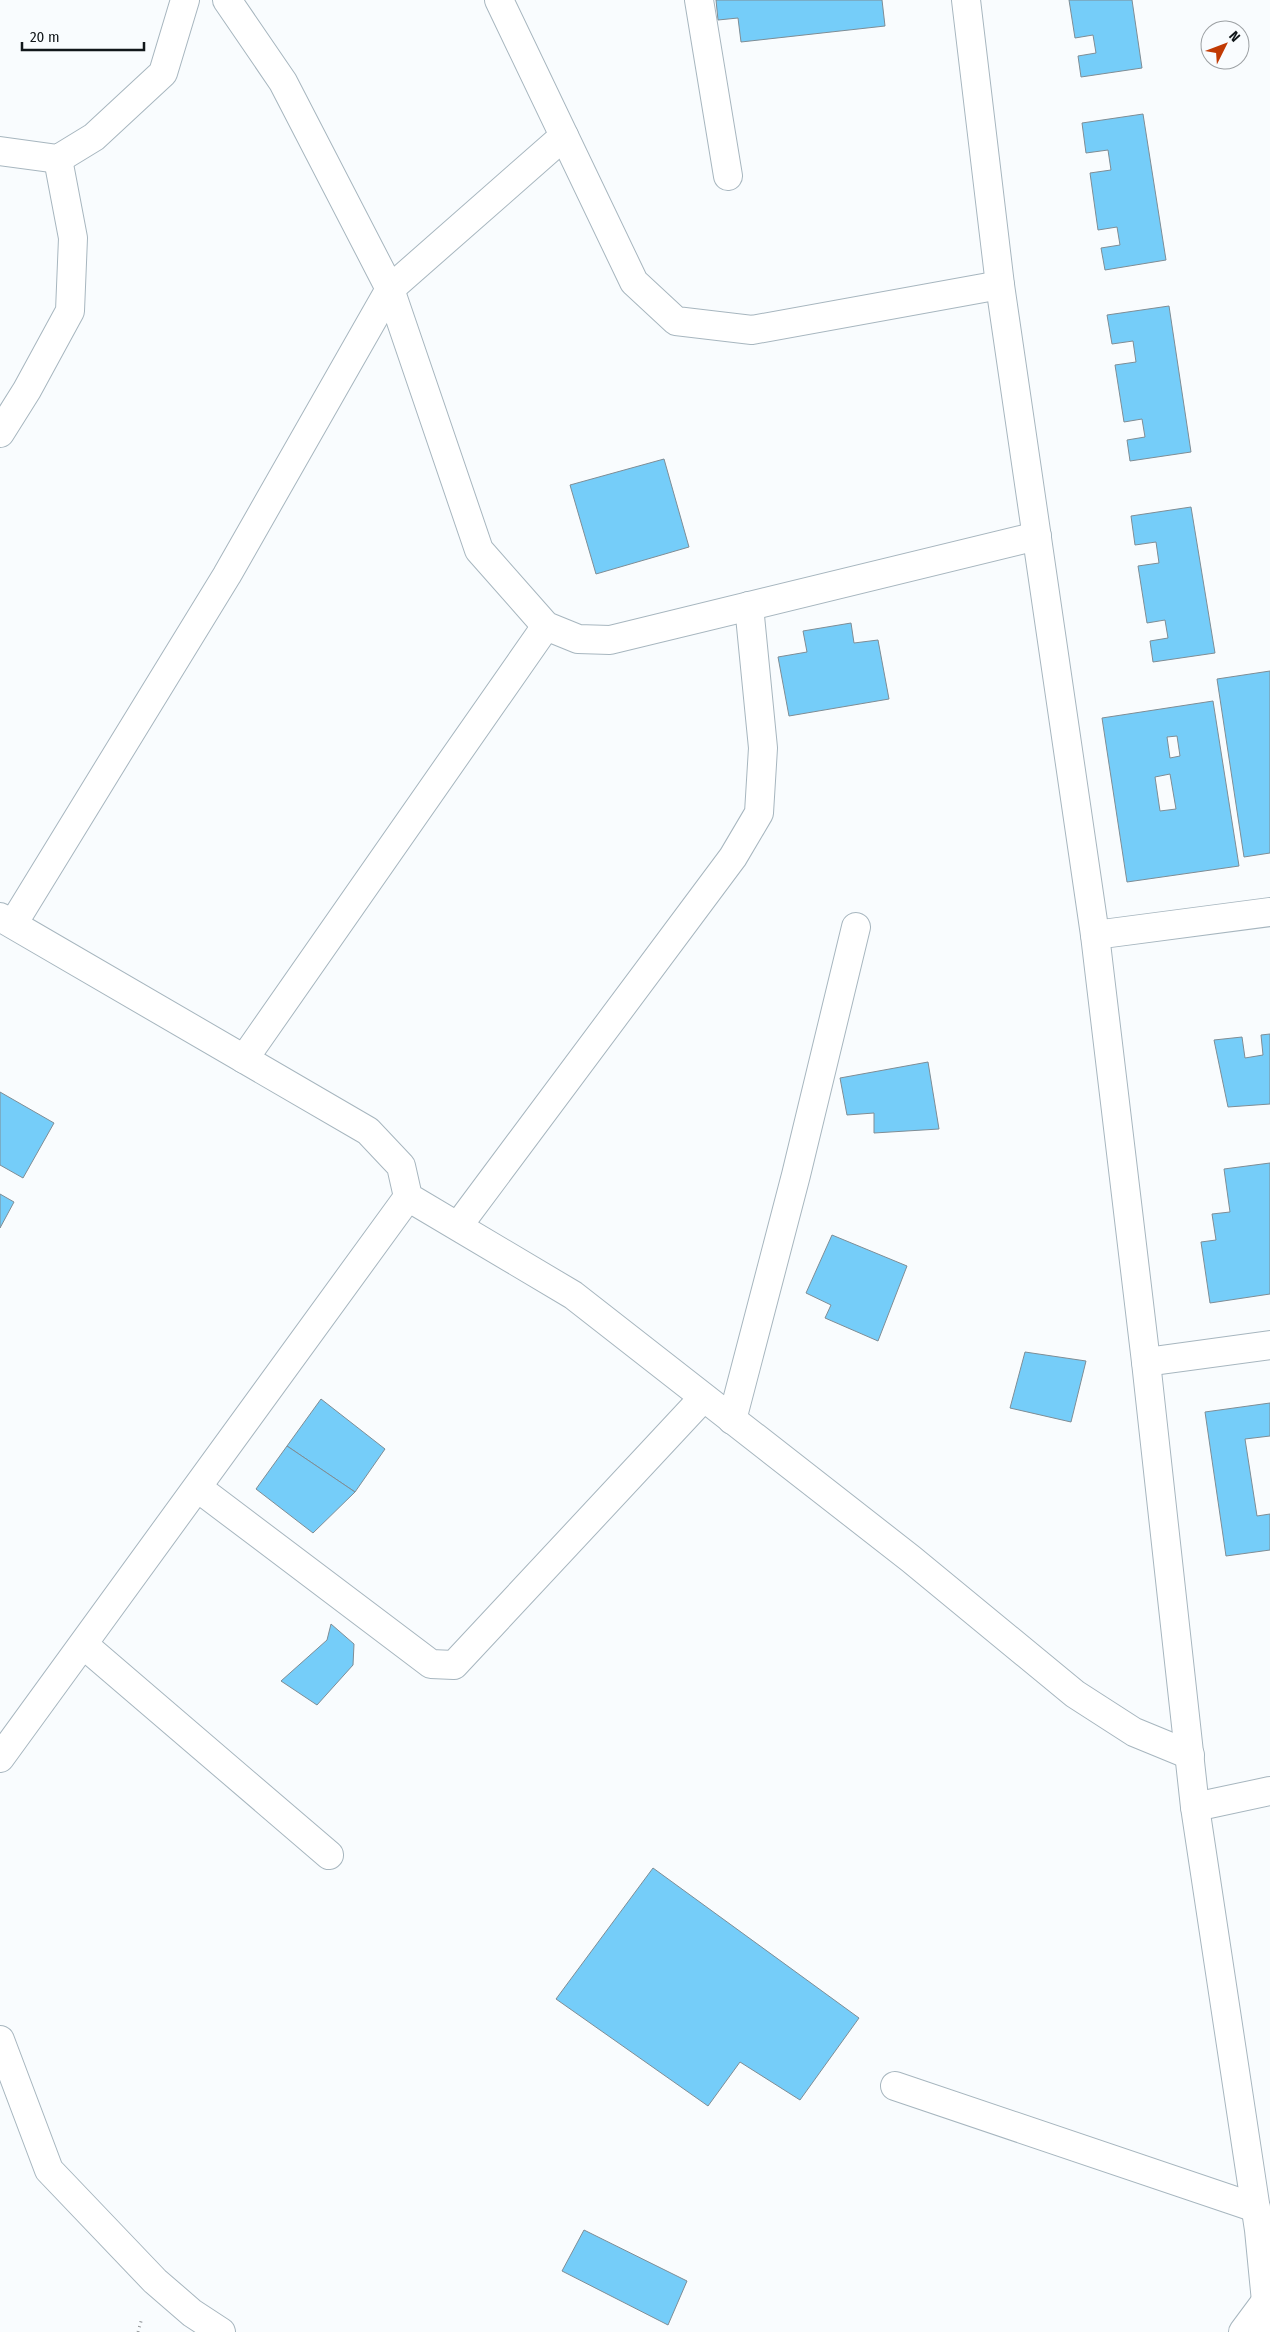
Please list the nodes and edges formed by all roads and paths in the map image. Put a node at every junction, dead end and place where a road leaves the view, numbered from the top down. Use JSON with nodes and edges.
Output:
{"nodes":[{"id":1,"x":185,"y":0,"type":"edge"},
{"id":2,"x":227,"y":0,"type":"edge"},
{"id":3,"x":499,"y":0,"type":"edge"},
{"id":4,"x":699,"y":0,"type":"edge"},
{"id":5,"x":966,"y":0,"type":"edge"},
{"id":6,"x":564,"y":136,"type":"junction"},
{"id":7,"x":0,"y":152,"type":"edge"},
{"id":8,"x":58,"y":159,"type":"junction"},
{"id":9,"x":728,"y":176,"type":"dead end"},
{"id":10,"x":1000,"y":286,"type":"junction"},
{"id":11,"x":390,"y":289,"type":"junction"},
{"id":12,"x":0,"y":433,"type":"edge"},
{"id":13,"x":1036,"y":536,"type":"junction"},
{"id":14,"x":749,"y":606,"type":"junction"},
{"id":15,"x":546,"y":626,"type":"junction"},
{"id":16,"x":1270,"y":912,"type":"edge"},
{"id":17,"x":7,"y":921,"type":"edge"},
{"id":18,"x":856,"y":927,"type":"dead end"},
{"id":19,"x":1095,"y":935,"type":"junction"},
{"id":20,"x":244,"y":1059,"type":"junction"},
{"id":21,"x":408,"y":1197,"type":"junction"},
{"id":22,"x":458,"y":1226,"type":"junction"},
{"id":23,"x":1270,"y":1344,"type":"edge"},
{"id":24,"x":1146,"y":1362,"type":"junction"},
{"id":25,"x":703,"y":1398,"type":"junction"},
{"id":26,"x":732,"y":1420,"type":"junction"},
{"id":27,"x":198,"y":1488,"type":"junction"},
{"id":28,"x":84,"y":1645,"type":"junction"},
{"id":29,"x":1190,"y":1756,"type":"junction"},
{"id":30,"x":0,"y":1758,"type":"edge"},
{"id":31,"x":1270,"y":1791,"type":"edge"},
{"id":32,"x":1195,"y":1807,"type":"junction"},
{"id":33,"x":330,"y":1855,"type":"dead end"},
{"id":34,"x":0,"y":2040,"type":"edge"},
{"id":35,"x":896,"y":2086,"type":"dead end"},
{"id":36,"x":1262,"y":2223,"type":"edge"},
{"id":37,"x":1266,"y":2302,"type":"junction"},
{"id":38,"x":221,"y":2332,"type":"edge"},
{"id":39,"x":1244,"y":2332,"type":"edge"},
{"id":40,"x":1269,"y":2332,"type":"edge"}],
"edges":[{"from":1,"to":8,"type":"street"},
{"from":2,"to":11,"type":"street"},
{"from":3,"to":6,"type":"street"},
{"from":4,"to":9,"type":"street"},
{"from":5,"to":10,"type":"street"},
{"from":6,"to":10,"type":"street"},
{"from":6,"to":11,"type":"street"},
{"from":7,"to":8,"type":"street"},
{"from":8,"to":12,"type":"street"},
{"from":10,"to":13,"type":"street"},
{"from":11,"to":15,"type":"street"},
{"from":11,"to":17,"type":"street"},
{"from":13,"to":14,"type":"street"},
{"from":13,"to":19,"type":"street"},
{"from":14,"to":15,"type":"street"},
{"from":14,"to":22,"type":"street"},
{"from":15,"to":20,"type":"street"},
{"from":16,"to":19,"type":"street"},
{"from":17,"to":20,"type":"street"},
{"from":18,"to":26,"type":"street"},
{"from":19,"to":24,"type":"street"},
{"from":20,"to":21,"type":"street"},
{"from":21,"to":22,"type":"street"},
{"from":21,"to":27,"type":"street"},
{"from":22,"to":25,"type":"street"},
{"from":23,"to":24,"type":"street"},
{"from":24,"to":29,"type":"street"},
{"from":25,"to":26,"type":"street"},
{"from":25,"to":27,"type":"street"},
{"from":26,"to":29,"type":"street"},
{"from":27,"to":28,"type":"street"},
{"from":28,"to":30,"type":"street"},
{"from":28,"to":33,"type":"street"},
{"from":29,"to":32,"type":"street"},
{"from":31,"to":32,"type":"street"},
{"from":32,"to":36,"type":"street"},
{"from":34,"to":38,"type":"street"},
{"from":35,"to":36,"type":"street"},
{"from":36,"to":37,"type":"street"},
{"from":37,"to":39,"type":"street"},
{"from":37,"to":40,"type":"street"}]}
